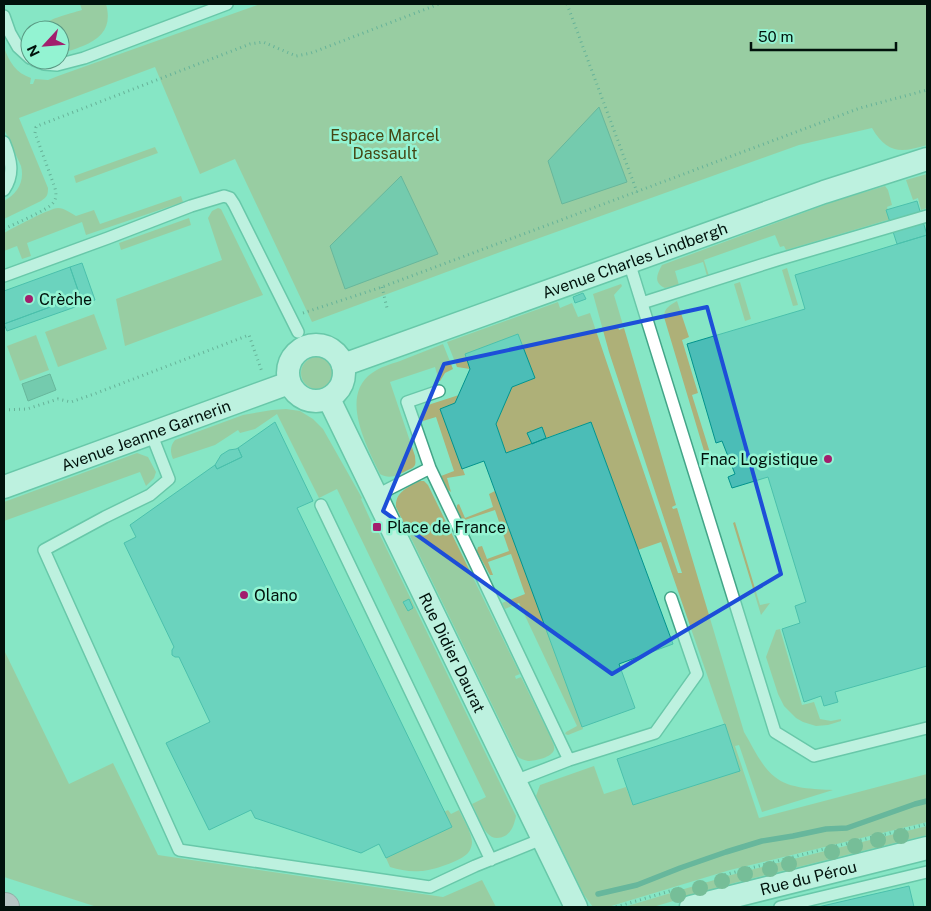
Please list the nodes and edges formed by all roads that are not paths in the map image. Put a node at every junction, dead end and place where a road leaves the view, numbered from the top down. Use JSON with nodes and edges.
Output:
{"nodes":[{"id":1,"x":227,"y":4,"type":"edge"},
{"id":2,"x":4,"y":16,"type":"edge"},
{"id":3,"x":20,"y":49,"type":"edge"},
{"id":4,"x":70,"y":62,"type":"edge"},
{"id":5,"x":4,"y":142,"type":"edge"},
{"id":6,"x":927,"y":159,"type":"edge"},
{"id":7,"x":4,"y":190,"type":"edge"},
{"id":8,"x":927,"y":216,"type":"edge"},
{"id":9,"x":629,"y":262,"type":"junction"},
{"id":10,"x":4,"y":276,"type":"edge"},
{"id":11,"x":642,"y":303,"type":"junction"},
{"id":12,"x":298,"y":332,"type":"dead end"},
{"id":13,"x":344,"y":364,"type":"junction"},
{"id":14,"x":289,"y":383,"type":"junction"},
{"id":15,"x":439,"y":391,"type":"dead end"},
{"id":16,"x":329,"y":399,"type":"junction"},
{"id":17,"x":151,"y":433,"type":"junction"},
{"id":18,"x":430,"y":468,"type":"junction"},
{"id":19,"x":4,"y":487,"type":"edge"},
{"id":20,"x":321,"y":505,"type":"dead end"},
{"id":21,"x":380,"y":506,"type":"junction"},
{"id":22,"x":671,"y":598,"type":"dead end"},
{"id":23,"x":927,"y":728,"type":"edge"},
{"id":24,"x":569,"y":760,"type":"junction"},
{"id":25,"x":515,"y":782,"type":"junction"},
{"id":26,"x":542,"y":839,"type":"junction"},
{"id":27,"x":927,"y":848,"type":"edge"},
{"id":28,"x":491,"y":860,"type":"junction"},
{"id":29,"x":927,"y":872,"type":"edge"},
{"id":30,"x":576,"y":907,"type":"edge"},
{"id":31,"x":691,"y":907,"type":"edge"},
{"id":32,"x":780,"y":907,"type":"edge"}],
"edges":[{"from":1,"to":4,"type":"lane"},
{"from":2,"to":3,"type":"lane"},
{"from":5,"to":7,"type":"lane"},
{"from":6,"to":9,"type":"street","name":"Avenue Charles Lindbergh"},
{"from":8,"to":11,"type":"lane"},
{"from":9,"to":11,"type":"lane"},
{"from":9,"to":13,"type":"street","name":"Avenue Charles Lindbergh"},
{"from":10,"to":12,"type":"lane"},
{"from":11,"to":23,"type":"lane"},
{"from":13,"to":14,"type":"street"},
{"from":13,"to":16,"type":"street"},
{"from":14,"to":16,"type":"street"},
{"from":14,"to":17,"type":"street","name":"Avenue Jeanne Garnerin"},
{"from":15,"to":18,"type":"lane"},
{"from":16,"to":21,"type":"street","name":"Rue Didier Daurat"},
{"from":17,"to":19,"type":"street","name":"Avenue Jeanne Garnerin"},
{"from":17,"to":28,"type":"lane"},
{"from":18,"to":21,"type":"lane"},
{"from":18,"to":24,"type":"lane"},
{"from":20,"to":28,"type":"lane"},
{"from":21,"to":25,"type":"street","name":"Rue Didier Daurat"},
{"from":22,"to":24,"type":"lane"},
{"from":24,"to":25,"type":"lane"},
{"from":25,"to":26,"type":"street","name":"Rue Didier Daurat"},
{"from":26,"to":28,"type":"lane"},
{"from":26,"to":30,"type":"street","name":"Rue Didier Daurat"},
{"from":27,"to":31,"type":"street","name":"Rue du Pérou"},
{"from":29,"to":32,"type":"lane"}]}
